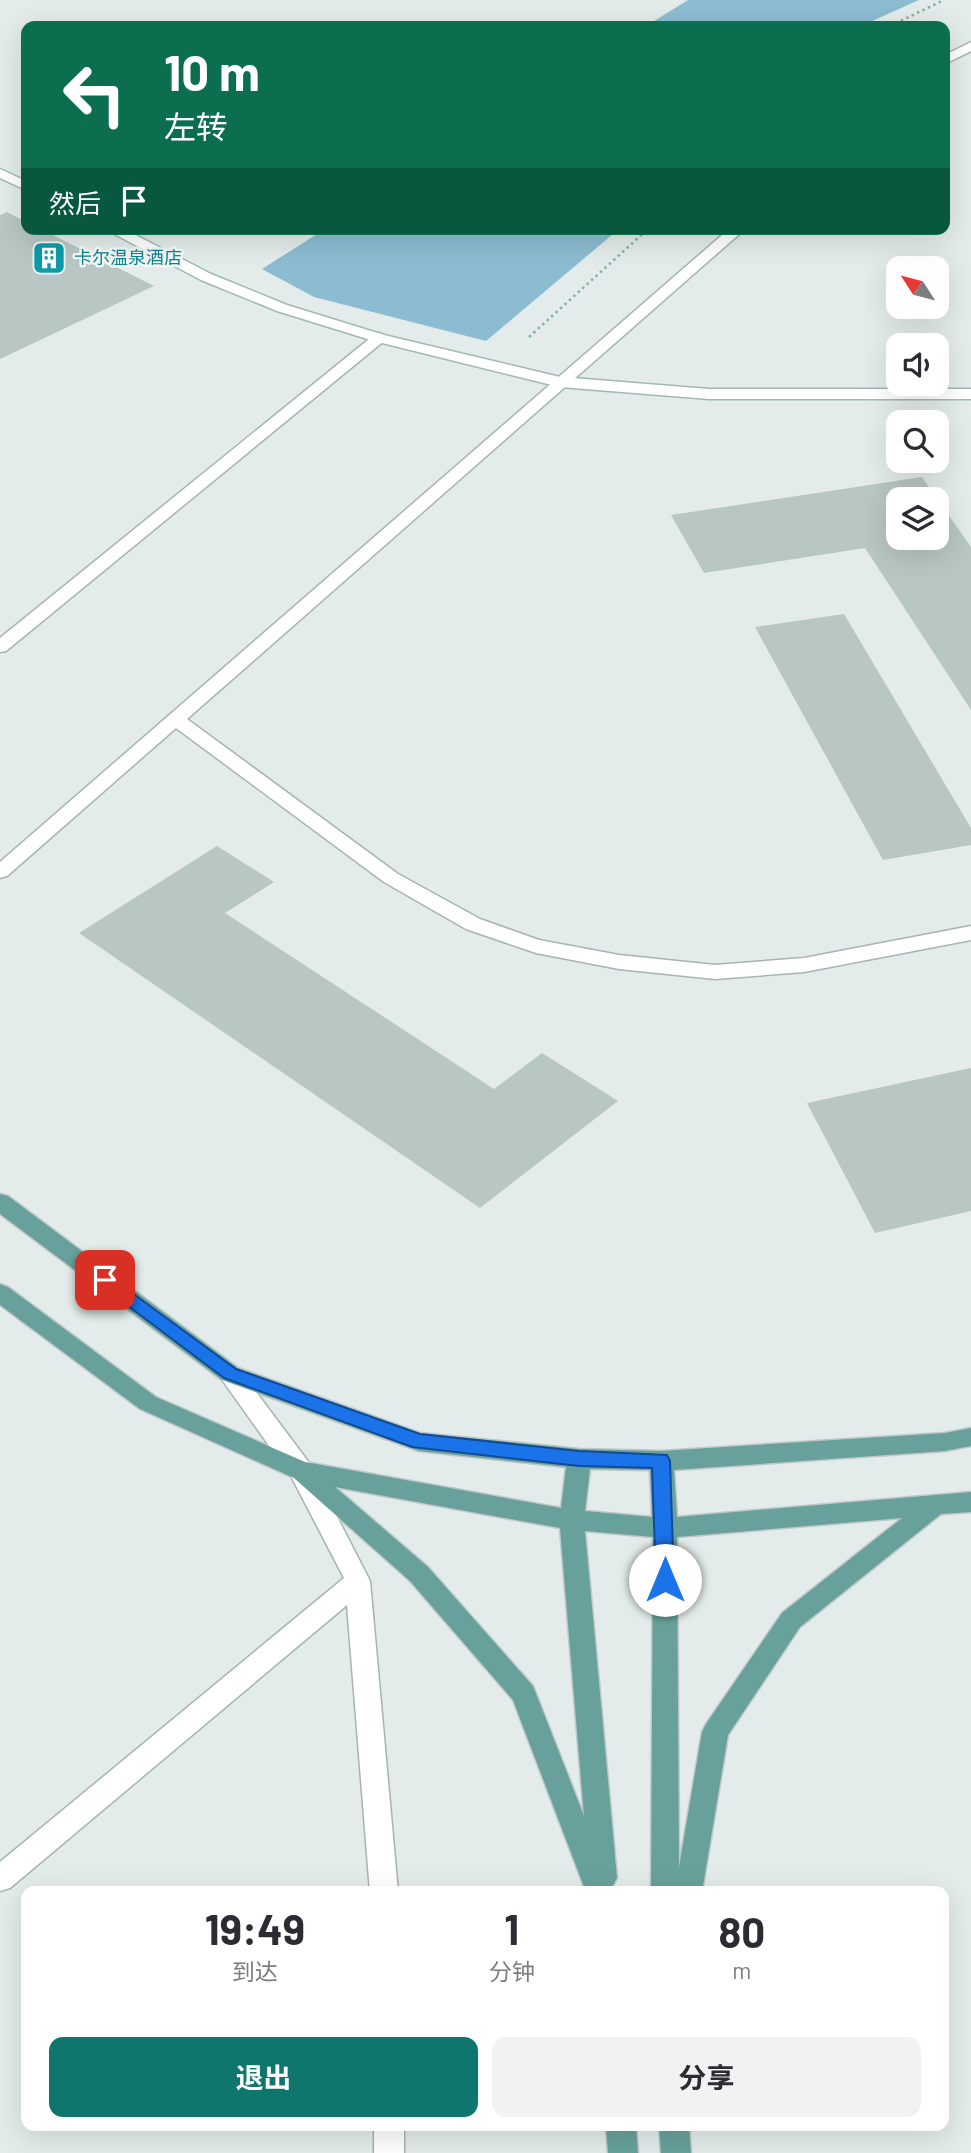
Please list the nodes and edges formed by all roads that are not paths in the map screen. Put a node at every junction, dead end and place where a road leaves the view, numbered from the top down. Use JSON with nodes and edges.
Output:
{"nodes":[{"id":1,"x":971,"y":46,"type":"edge"},
{"id":2,"x":950,"y":57,"type":"edge"},
{"id":3,"x":0,"y":173,"type":"edge"},
{"id":4,"x":21,"y":184,"type":"edge"},
{"id":5,"x":124,"y":235,"type":"edge"},
{"id":6,"x":731,"y":235,"type":"edge"},
{"id":7,"x":379,"y":338,"type":"junction"},
{"id":8,"x":560,"y":382,"type":"junction"},
{"id":9,"x":971,"y":394,"type":"edge"},
{"id":10,"x":0,"y":647,"type":"edge"},
{"id":11,"x":175,"y":719,"type":"junction"},
{"id":12,"x":0,"y":873,"type":"edge"},
{"id":13,"x":971,"y":933,"type":"edge"},
{"id":14,"x":0,"y":1202,"type":"edge"},
{"id":15,"x":0,"y":1293,"type":"edge"},
{"id":16,"x":230,"y":1374,"type":"junction"},
{"id":17,"x":971,"y":1437,"type":"edge"},
{"id":18,"x":579,"y":1459,"type":"junction"},
{"id":19,"x":661,"y":1461,"type":"junction"},
{"id":20,"x":302,"y":1471,"type":"junction"},
{"id":21,"x":971,"y":1502,"type":"edge"},
{"id":22,"x":934,"y":1506,"type":"junction"},
{"id":23,"x":572,"y":1520,"type":"junction"},
{"id":24,"x":665,"y":1528,"type":"junction"},
{"id":25,"x":358,"y":1581,"type":"junction"},
{"id":26,"x":0,"y":1879,"type":"edge"},
{"id":27,"x":383,"y":1886,"type":"edge"},
{"id":28,"x":600,"y":1886,"type":"edge"},
{"id":29,"x":602,"y":1886,"type":"edge"},
{"id":30,"x":665,"y":1886,"type":"edge"},
{"id":31,"x":689,"y":1886,"type":"edge"},
{"id":32,"x":389,"y":2131,"type":"edge"},
{"id":33,"x":621,"y":2131,"type":"edge"},
{"id":34,"x":674,"y":2131,"type":"edge"},
{"id":35,"x":389,"y":2153,"type":"edge"},
{"id":36,"x":623,"y":2153,"type":"edge"},
{"id":37,"x":676,"y":2153,"type":"edge"}],
"edges":[{"from":1,"to":2,"type":"street"},
{"from":3,"to":4,"type":"street"},
{"from":5,"to":7,"type":"street"},
{"from":6,"to":8,"type":"street"},
{"from":7,"to":8,"type":"street"},
{"from":7,"to":10,"type":"street"},
{"from":8,"to":9,"type":"street"},
{"from":8,"to":11,"type":"street"},
{"from":11,"to":12,"type":"street"},
{"from":11,"to":13,"type":"street"},
{"from":14,"to":16,"type":"main road"},
{"from":15,"to":20,"type":"main road"},
{"from":16,"to":18,"type":"main road"},
{"from":16,"to":20,"type":"street"},
{"from":17,"to":19,"type":"main road"},
{"from":18,"to":19,"type":"main road"},
{"from":18,"to":23,"type":"main road"},
{"from":19,"to":24,"type":"main road"},
{"from":20,"to":23,"type":"main road"},
{"from":20,"to":25,"type":"street"},
{"from":20,"to":28,"type":"main road"},
{"from":21,"to":22,"type":"main road"},
{"from":22,"to":24,"type":"main road"},
{"from":22,"to":31,"type":"main road"},
{"from":23,"to":24,"type":"main road"},
{"from":23,"to":29,"type":"main road"},
{"from":24,"to":30,"type":"main road"},
{"from":25,"to":26,"type":"street"},
{"from":25,"to":27,"type":"street"},
{"from":32,"to":35,"type":"street"},
{"from":33,"to":36,"type":"main road"},
{"from":34,"to":37,"type":"main road"}]}
